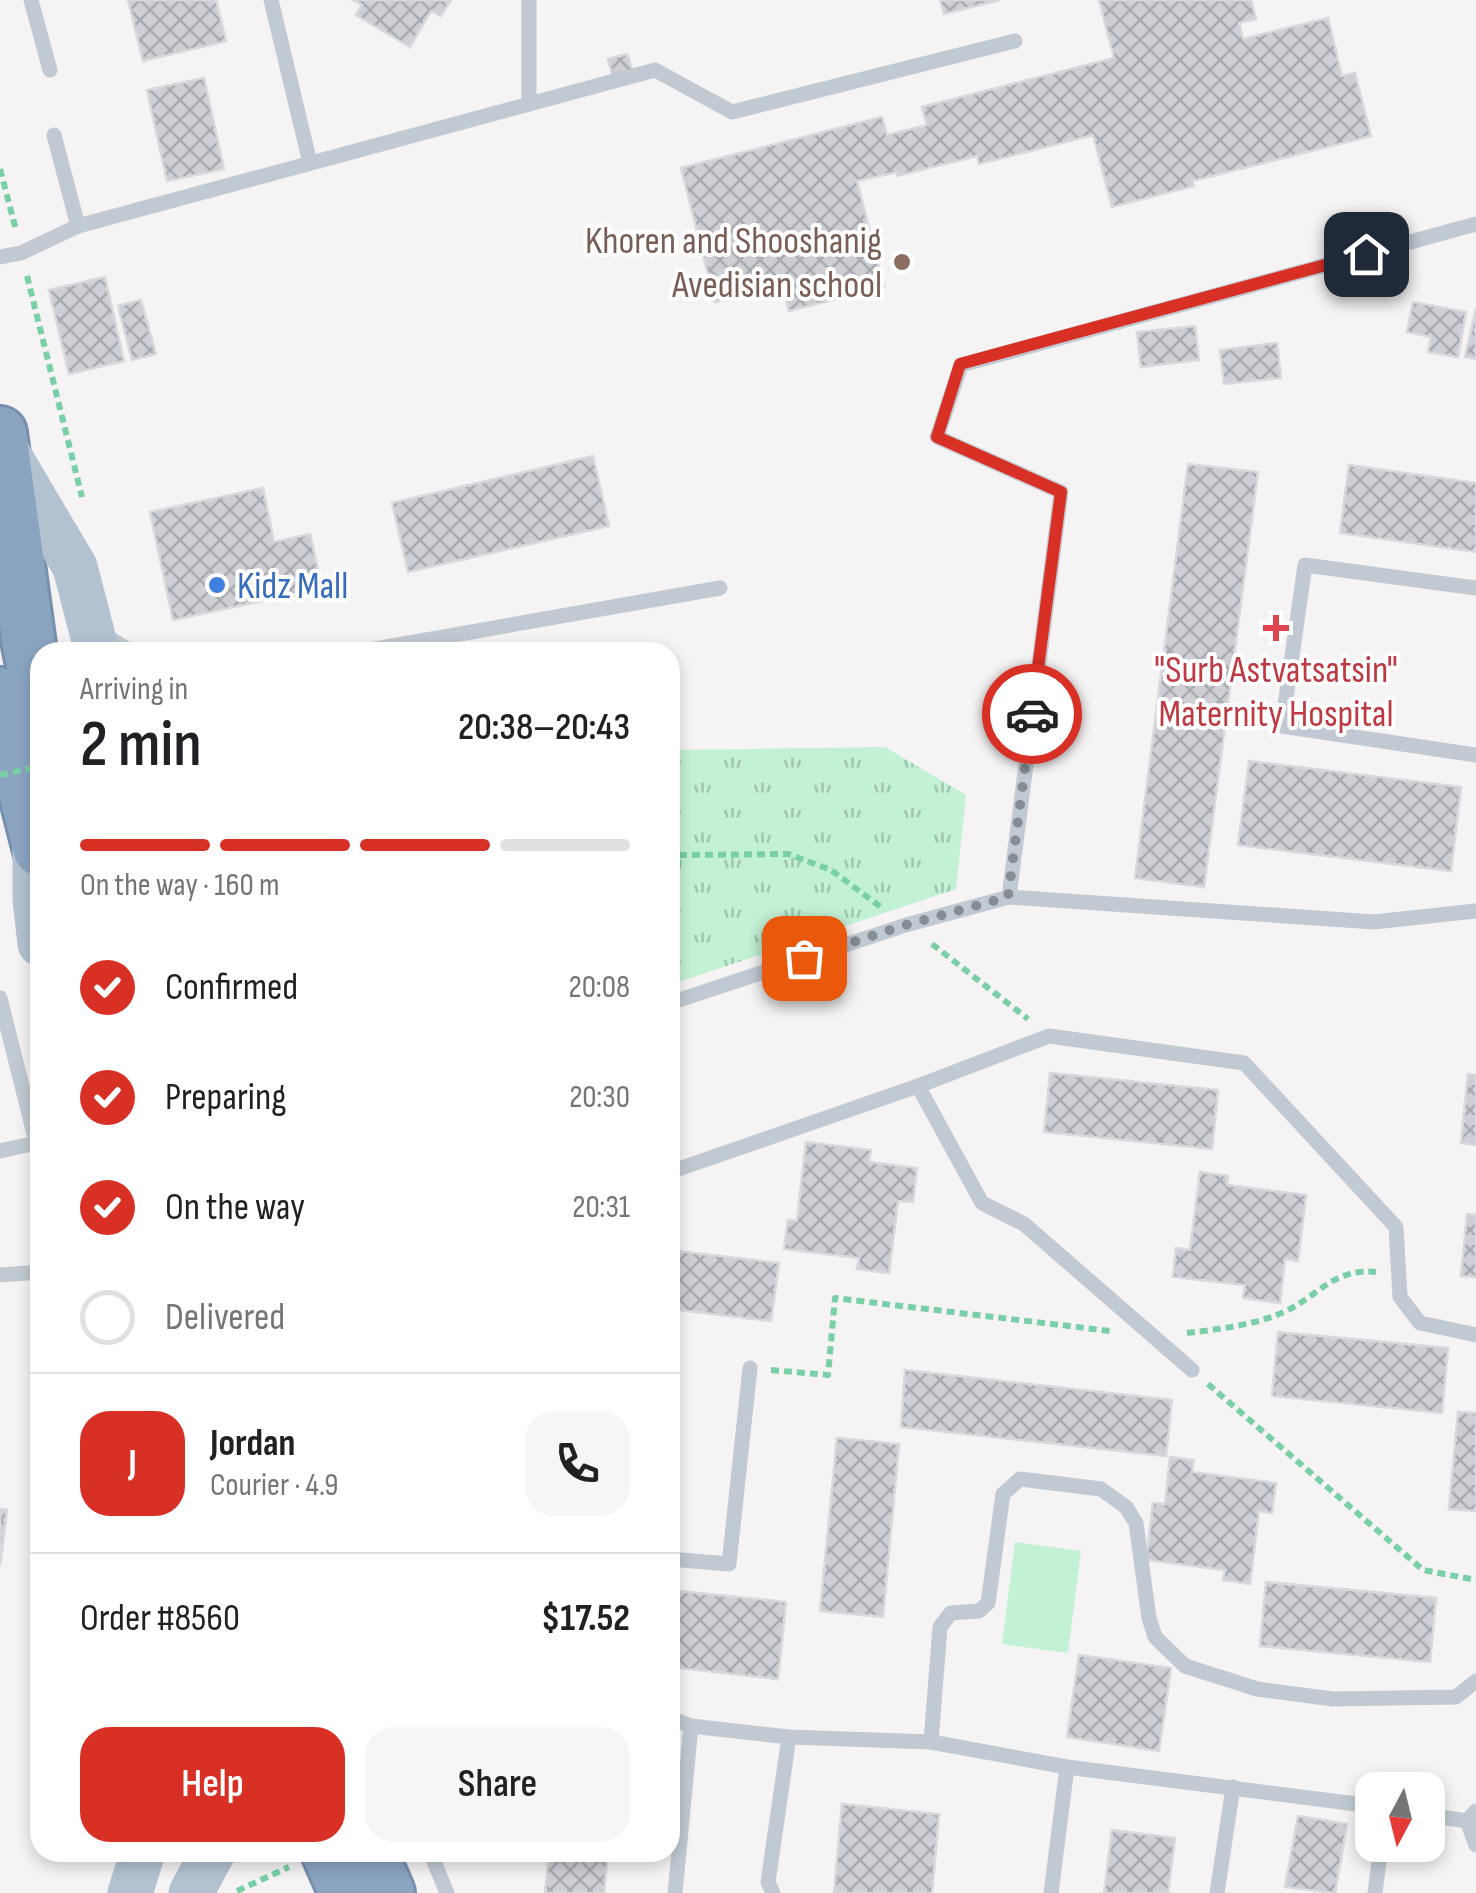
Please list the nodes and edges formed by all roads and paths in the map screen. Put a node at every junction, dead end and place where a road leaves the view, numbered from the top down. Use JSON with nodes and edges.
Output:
{"nodes":[{"id":1,"x":32,"y":0,"type":"edge"},
{"id":2,"x":270,"y":0,"type":"edge"},
{"id":3,"x":530,"y":0,"type":"edge"},
{"id":4,"x":1015,"y":41,"type":"dead end"},
{"id":5,"x":50,"y":70,"type":"dead end"},
{"id":6,"x":529,"y":104,"type":"junction"},
{"id":7,"x":54,"y":135,"type":"dead end"},
{"id":8,"x":310,"y":163,"type":"junction"},
{"id":9,"x":0,"y":169,"type":"edge"},
{"id":10,"x":1476,"y":224,"type":"edge"},
{"id":11,"x":78,"y":226,"type":"junction"},
{"id":12,"x":22,"y":253,"type":"junction"},
{"id":13,"x":0,"y":258,"type":"edge"},
{"id":14,"x":1,"y":439,"type":"edge"},
{"id":15,"x":86,"y":513,"type":"dead end"},
{"id":16,"x":720,"y":588,"type":"dead end"},
{"id":17,"x":1476,"y":588,"type":"edge"},
{"id":18,"x":94,"y":640,"type":"edge"},
{"id":19,"x":415,"y":642,"type":"edge"},
{"id":20,"x":30,"y":650,"type":"edge"},
{"id":21,"x":0,"y":694,"type":"edge"},
{"id":22,"x":1476,"y":755,"type":"edge"},
{"id":23,"x":30,"y":768,"type":"edge"},
{"id":24,"x":0,"y":774,"type":"edge"},
{"id":25,"x":30,"y":810,"type":"edge"},
{"id":26,"x":680,"y":854,"type":"edge"},
{"id":27,"x":1008,"y":897,"type":"junction"},
{"id":28,"x":1476,"y":910,"type":"edge"},
{"id":29,"x":906,"y":925,"type":"junction"},
{"id":30,"x":0,"y":998,"type":"edge"},
{"id":31,"x":680,"y":1000,"type":"edge"},
{"id":32,"x":1048,"y":1036,"type":"junction"},
{"id":33,"x":918,"y":1086,"type":"junction"},
{"id":34,"x":30,"y":1118,"type":"edge"},
{"id":35,"x":30,"y":1150,"type":"edge"},
{"id":36,"x":0,"y":1151,"type":"edge"},
{"id":37,"x":680,"y":1169,"type":"edge"},
{"id":38,"x":30,"y":1273,"type":"edge"},
{"id":39,"x":1398,"y":1274,"type":"junction"},
{"id":40,"x":0,"y":1275,"type":"edge"},
{"id":41,"x":1206,"y":1331,"type":"dead end"},
{"id":42,"x":1476,"y":1334,"type":"edge"},
{"id":43,"x":1152,"y":1336,"type":"junction"},
{"id":44,"x":750,"y":1368,"type":"joint"},
{"id":45,"x":1192,"y":1370,"type":"joint"},
{"id":46,"x":680,"y":1560,"type":"edge"},
{"id":47,"x":1476,"y":1580,"type":"edge"},
{"id":48,"x":1476,"y":1681,"type":"edge"},
{"id":49,"x":680,"y":1722,"type":"edge"},
{"id":50,"x":691,"y":1726,"type":"junction"},
{"id":51,"x":789,"y":1737,"type":"junction"},
{"id":52,"x":931,"y":1742,"type":"junction"},
{"id":53,"x":1068,"y":1768,"type":"junction"},
{"id":54,"x":1233,"y":1787,"type":"junction"},
{"id":55,"x":1355,"y":1804,"type":"edge"},
{"id":56,"x":1445,"y":1815,"type":"edge"},
{"id":57,"x":1471,"y":1816,"type":"edge"},
{"id":58,"x":680,"y":1841,"type":"edge"},
{"id":59,"x":1476,"y":1845,"type":"edge"},
{"id":60,"x":139,"y":1862,"type":"edge"},
{"id":61,"x":207,"y":1862,"type":"edge"},
{"id":62,"x":304,"y":1862,"type":"edge"},
{"id":63,"x":307,"y":1862,"type":"edge"},
{"id":64,"x":374,"y":1862,"type":"edge"},
{"id":65,"x":434,"y":1862,"type":"edge"},
{"id":66,"x":678,"y":1862,"type":"edge"},
{"id":67,"x":1379,"y":1862,"type":"edge"},
{"id":68,"x":130,"y":1893,"type":"edge"},
{"id":69,"x":191,"y":1893,"type":"edge"},
{"id":70,"x":232,"y":1893,"type":"edge"},
{"id":71,"x":346,"y":1893,"type":"edge"},
{"id":72,"x":388,"y":1893,"type":"edge"},
{"id":73,"x":447,"y":1893,"type":"edge"},
{"id":74,"x":675,"y":1893,"type":"edge"},
{"id":75,"x":774,"y":1893,"type":"edge"},
{"id":76,"x":1051,"y":1893,"type":"edge"},
{"id":77,"x":1217,"y":1893,"type":"edge"},
{"id":78,"x":1376,"y":1893,"type":"edge"}],
"edges":[{"from":1,"to":5,"type":"lane"},
{"from":2,"to":8,"type":"lane"},
{"from":3,"to":6,"type":"lane"},
{"from":4,"to":6,"type":"lane"},
{"from":6,"to":8,"type":"lane"},
{"from":7,"to":11,"type":"lane"},
{"from":8,"to":11,"type":"lane"},
{"from":9,"to":12,"type":"path"},
{"from":10,"to":27,"type":"lane"},
{"from":11,"to":12,"type":"lane"},
{"from":12,"to":13,"type":"lane"},
{"from":12,"to":15,"type":"path"},
{"from":14,"to":18,"type":"main road"},
{"from":14,"to":20,"type":"highway"},
{"from":16,"to":19,"type":"lane"},
{"from":17,"to":22,"type":"lane"},
{"from":21,"to":25,"type":"highway"},
{"from":23,"to":24,"type":"path","bridge":true},
{"from":26,"to":29,"type":"path"},
{"from":27,"to":28,"type":"lane"},
{"from":27,"to":29,"type":"lane"},
{"from":29,"to":31,"type":"lane"},
{"from":29,"to":32,"type":"path"},
{"from":30,"to":34,"type":"lane"},
{"from":32,"to":33,"type":"lane"},
{"from":32,"to":39,"type":"lane"},
{"from":33,"to":37,"type":"lane"},
{"from":33,"to":43,"type":"lane"},
{"from":35,"to":36,"type":"lane"},
{"from":38,"to":40,"type":"lane"},
{"from":39,"to":41,"type":"path"},
{"from":39,"to":42,"type":"lane"},
{"from":43,"to":44,"type":"path"},
{"from":43,"to":45,"type":"lane"},
{"from":44,"to":46,"type":"lane"},
{"from":45,"to":47,"type":"path"},
{"from":48,"to":52,"type":"lane"},
{"from":49,"to":50,"type":"lane"},
{"from":50,"to":51,"type":"lane"},
{"from":50,"to":58,"type":"lane"},
{"from":51,"to":52,"type":"lane"},
{"from":51,"to":75,"type":"lane"},
{"from":52,"to":53,"type":"lane"},
{"from":53,"to":54,"type":"lane"},
{"from":53,"to":76,"type":"lane"},
{"from":54,"to":55,"type":"lane"},
{"from":54,"to":77,"type":"lane"},
{"from":56,"to":57,"type":"lane"},
{"from":57,"to":59,"type":"lane"},
{"from":60,"to":68,"type":"main road"},
{"from":61,"to":69,"type":"main road"},
{"from":62,"to":70,"type":"path"},
{"from":63,"to":71,"type":"highway"},
{"from":64,"to":72,"type":"highway"},
{"from":65,"to":73,"type":"lane"},
{"from":66,"to":74,"type":"lane"},
{"from":67,"to":78,"type":"lane"}]}
